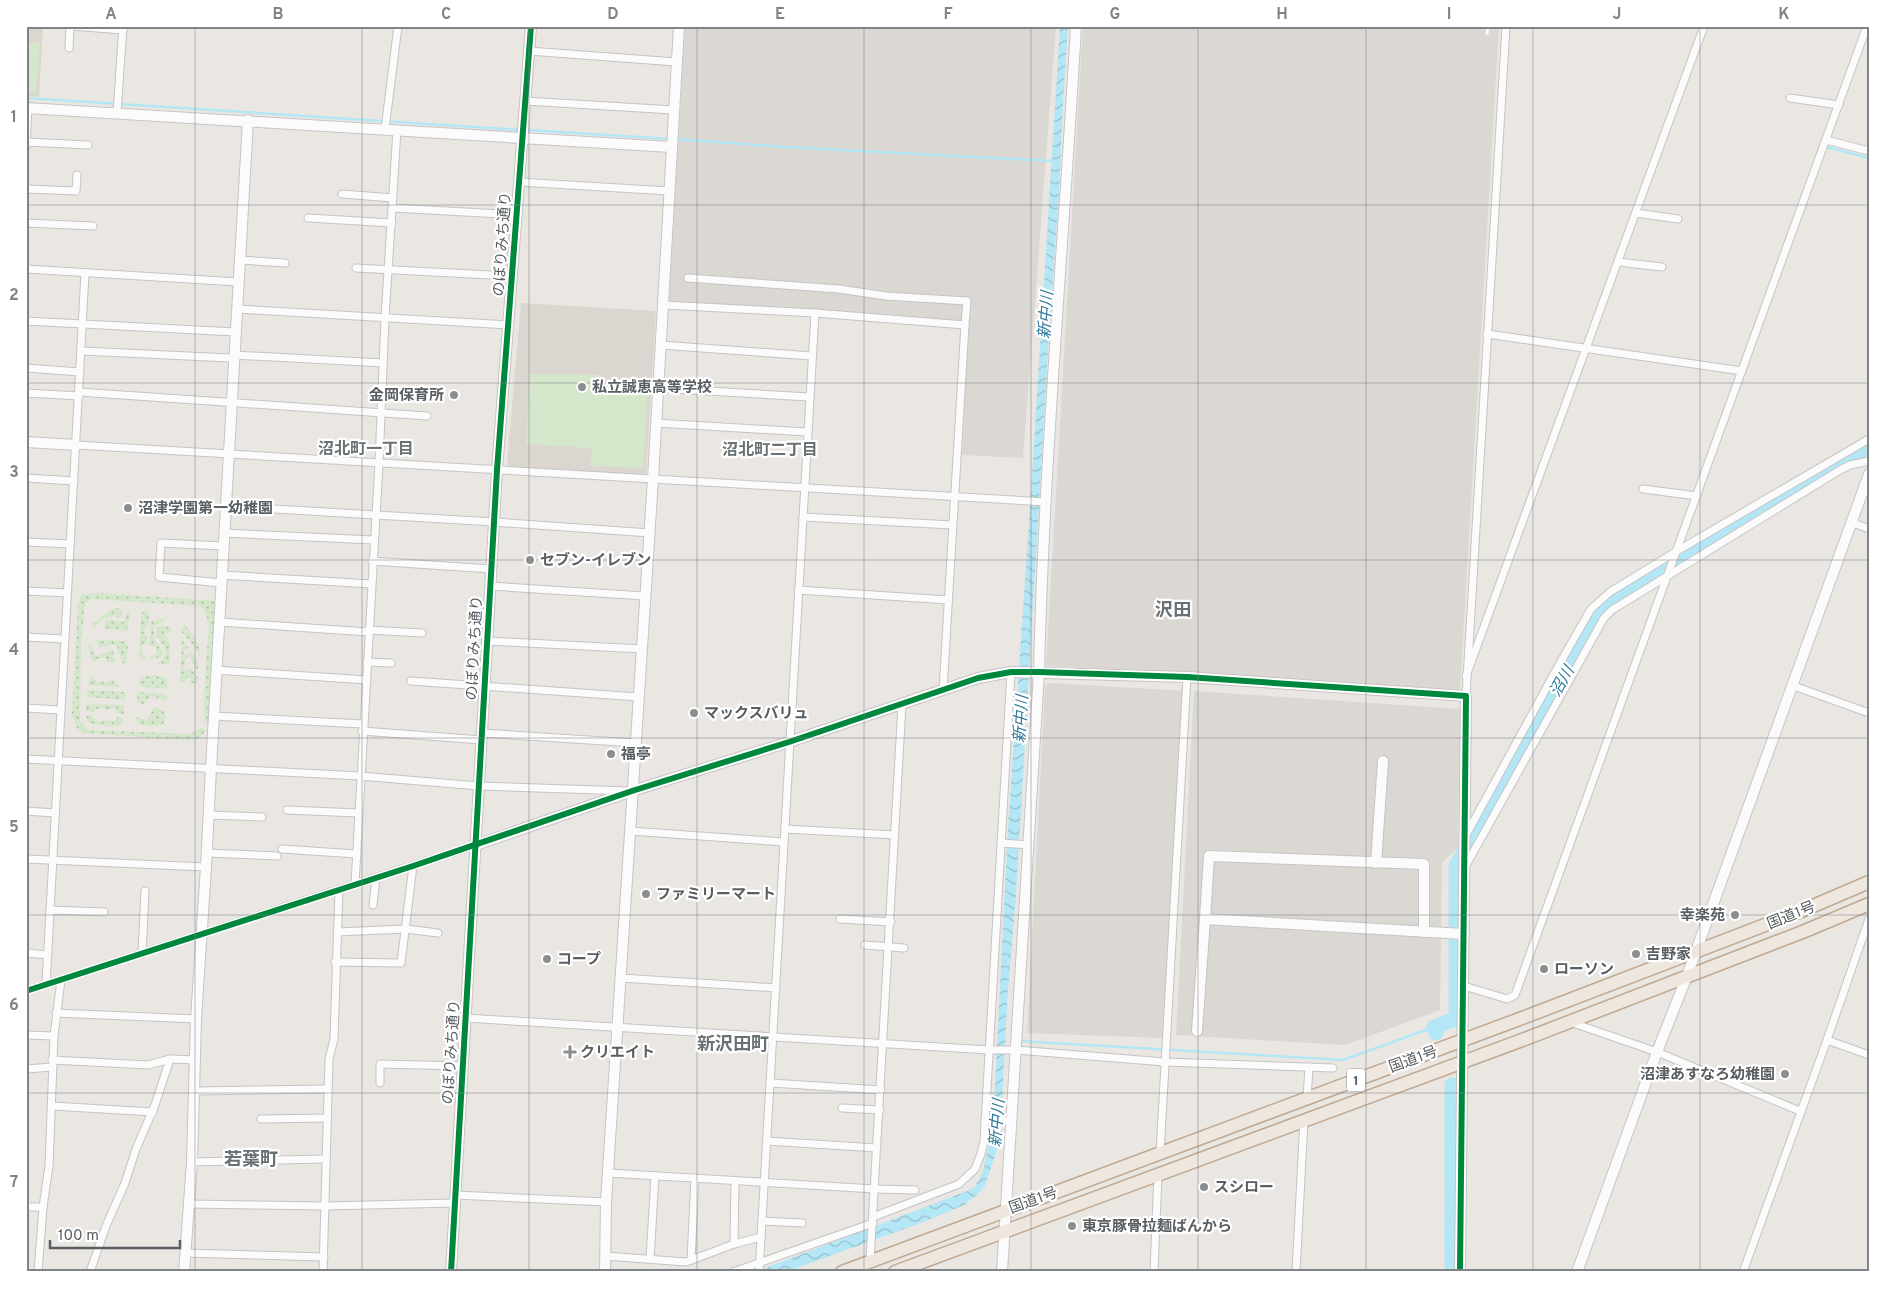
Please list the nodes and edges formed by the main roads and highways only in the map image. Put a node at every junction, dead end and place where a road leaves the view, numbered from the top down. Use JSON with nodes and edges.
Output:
{"nodes":[{"id":1,"x":1869,"y":882,"type":"edge"},
{"id":2,"x":1869,"y":904,"type":"edge"},
{"id":3,"x":842,"y":1272,"type":"edge"},
{"id":4,"x":895,"y":1272,"type":"edge"}],
"edges":[{"from":1,"to":3,"type":"highway","name":"国道1号","number":"1"},
{"from":2,"to":4,"type":"highway","name":"国道1号","number":"1"}]}
